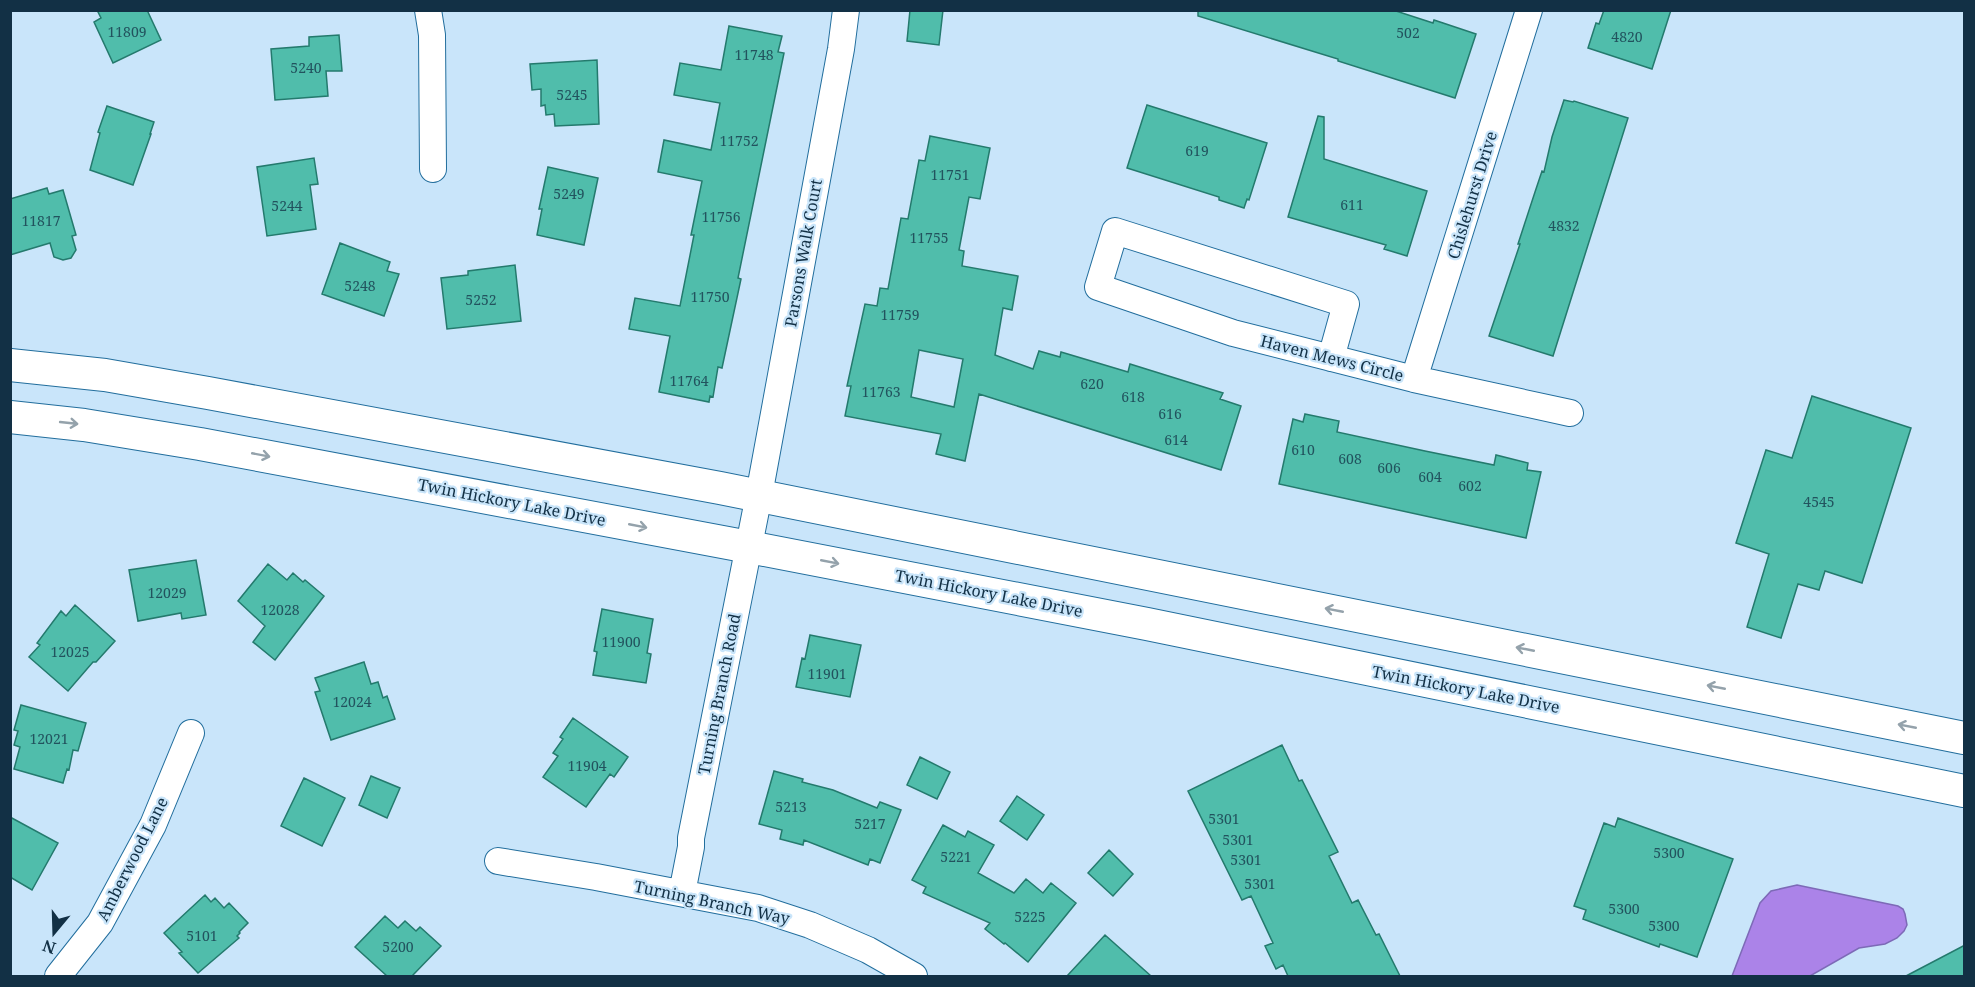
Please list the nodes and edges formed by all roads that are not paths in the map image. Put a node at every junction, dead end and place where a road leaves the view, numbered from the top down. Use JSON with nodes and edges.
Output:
{"nodes":[{"id":1,"x":428,"y":10,"type":"edge"},
{"id":2,"x":846,"y":10,"type":"edge"},
{"id":3,"x":1529,"y":10,"type":"edge"},
{"id":4,"x":433,"y":169,"type":"dead end"},
{"id":5,"x":1331,"y":358,"type":"junction"},
{"id":6,"x":10,"y":365,"type":"edge"},
{"id":7,"x":1414,"y":379,"type":"junction"},
{"id":8,"x":1570,"y":413,"type":"dead end"},
{"id":9,"x":10,"y":417,"type":"edge"},
{"id":10,"x":759,"y":495,"type":"junction"},
{"id":11,"x":748,"y":547,"type":"junction"},
{"id":12,"x":191,"y":733,"type":"dead end"},
{"id":13,"x":1965,"y":738,"type":"edge"},
{"id":14,"x":1965,"y":790,"type":"edge"},
{"id":15,"x":498,"y":861,"type":"dead end"},
{"id":16,"x":682,"y":893,"type":"junction"},
{"id":17,"x":70,"y":972,"type":"edge"},
{"id":18,"x":914,"y":976,"type":"edge"}],
"edges":[{"from":1,"to":4,"type":"street"},
{"from":2,"to":10,"type":"street","name":"Parsons Walk Court"},
{"from":3,"to":7,"type":"street","name":"Chislehurst Drive"},
{"from":5,"to":5,"type":"street","name":"Haven Mews Circle"},
{"from":5,"to":7,"type":"street","name":"Haven Mews Circle"},
{"from":6,"to":10,"type":"street"},
{"from":7,"to":8,"type":"street","name":"Haven Mews Circle"},
{"from":9,"to":11,"type":"street","name":"Twin Hickory Lake Drive","one_way":true},
{"from":10,"to":11,"type":"street","name":"Turning Branch Road"},
{"from":13,"to":10,"type":"street","one_way":true},
{"from":11,"to":14,"type":"street","name":"Twin Hickory Lake Drive","one_way":true},
{"from":11,"to":16,"type":"street","name":"Turning Branch Road"},
{"from":12,"to":17,"type":"street","name":"Amberwood Lane"},
{"from":15,"to":16,"type":"street","name":"Turning Branch Way"},
{"from":16,"to":18,"type":"street","name":"Turning Branch Way"}]}
